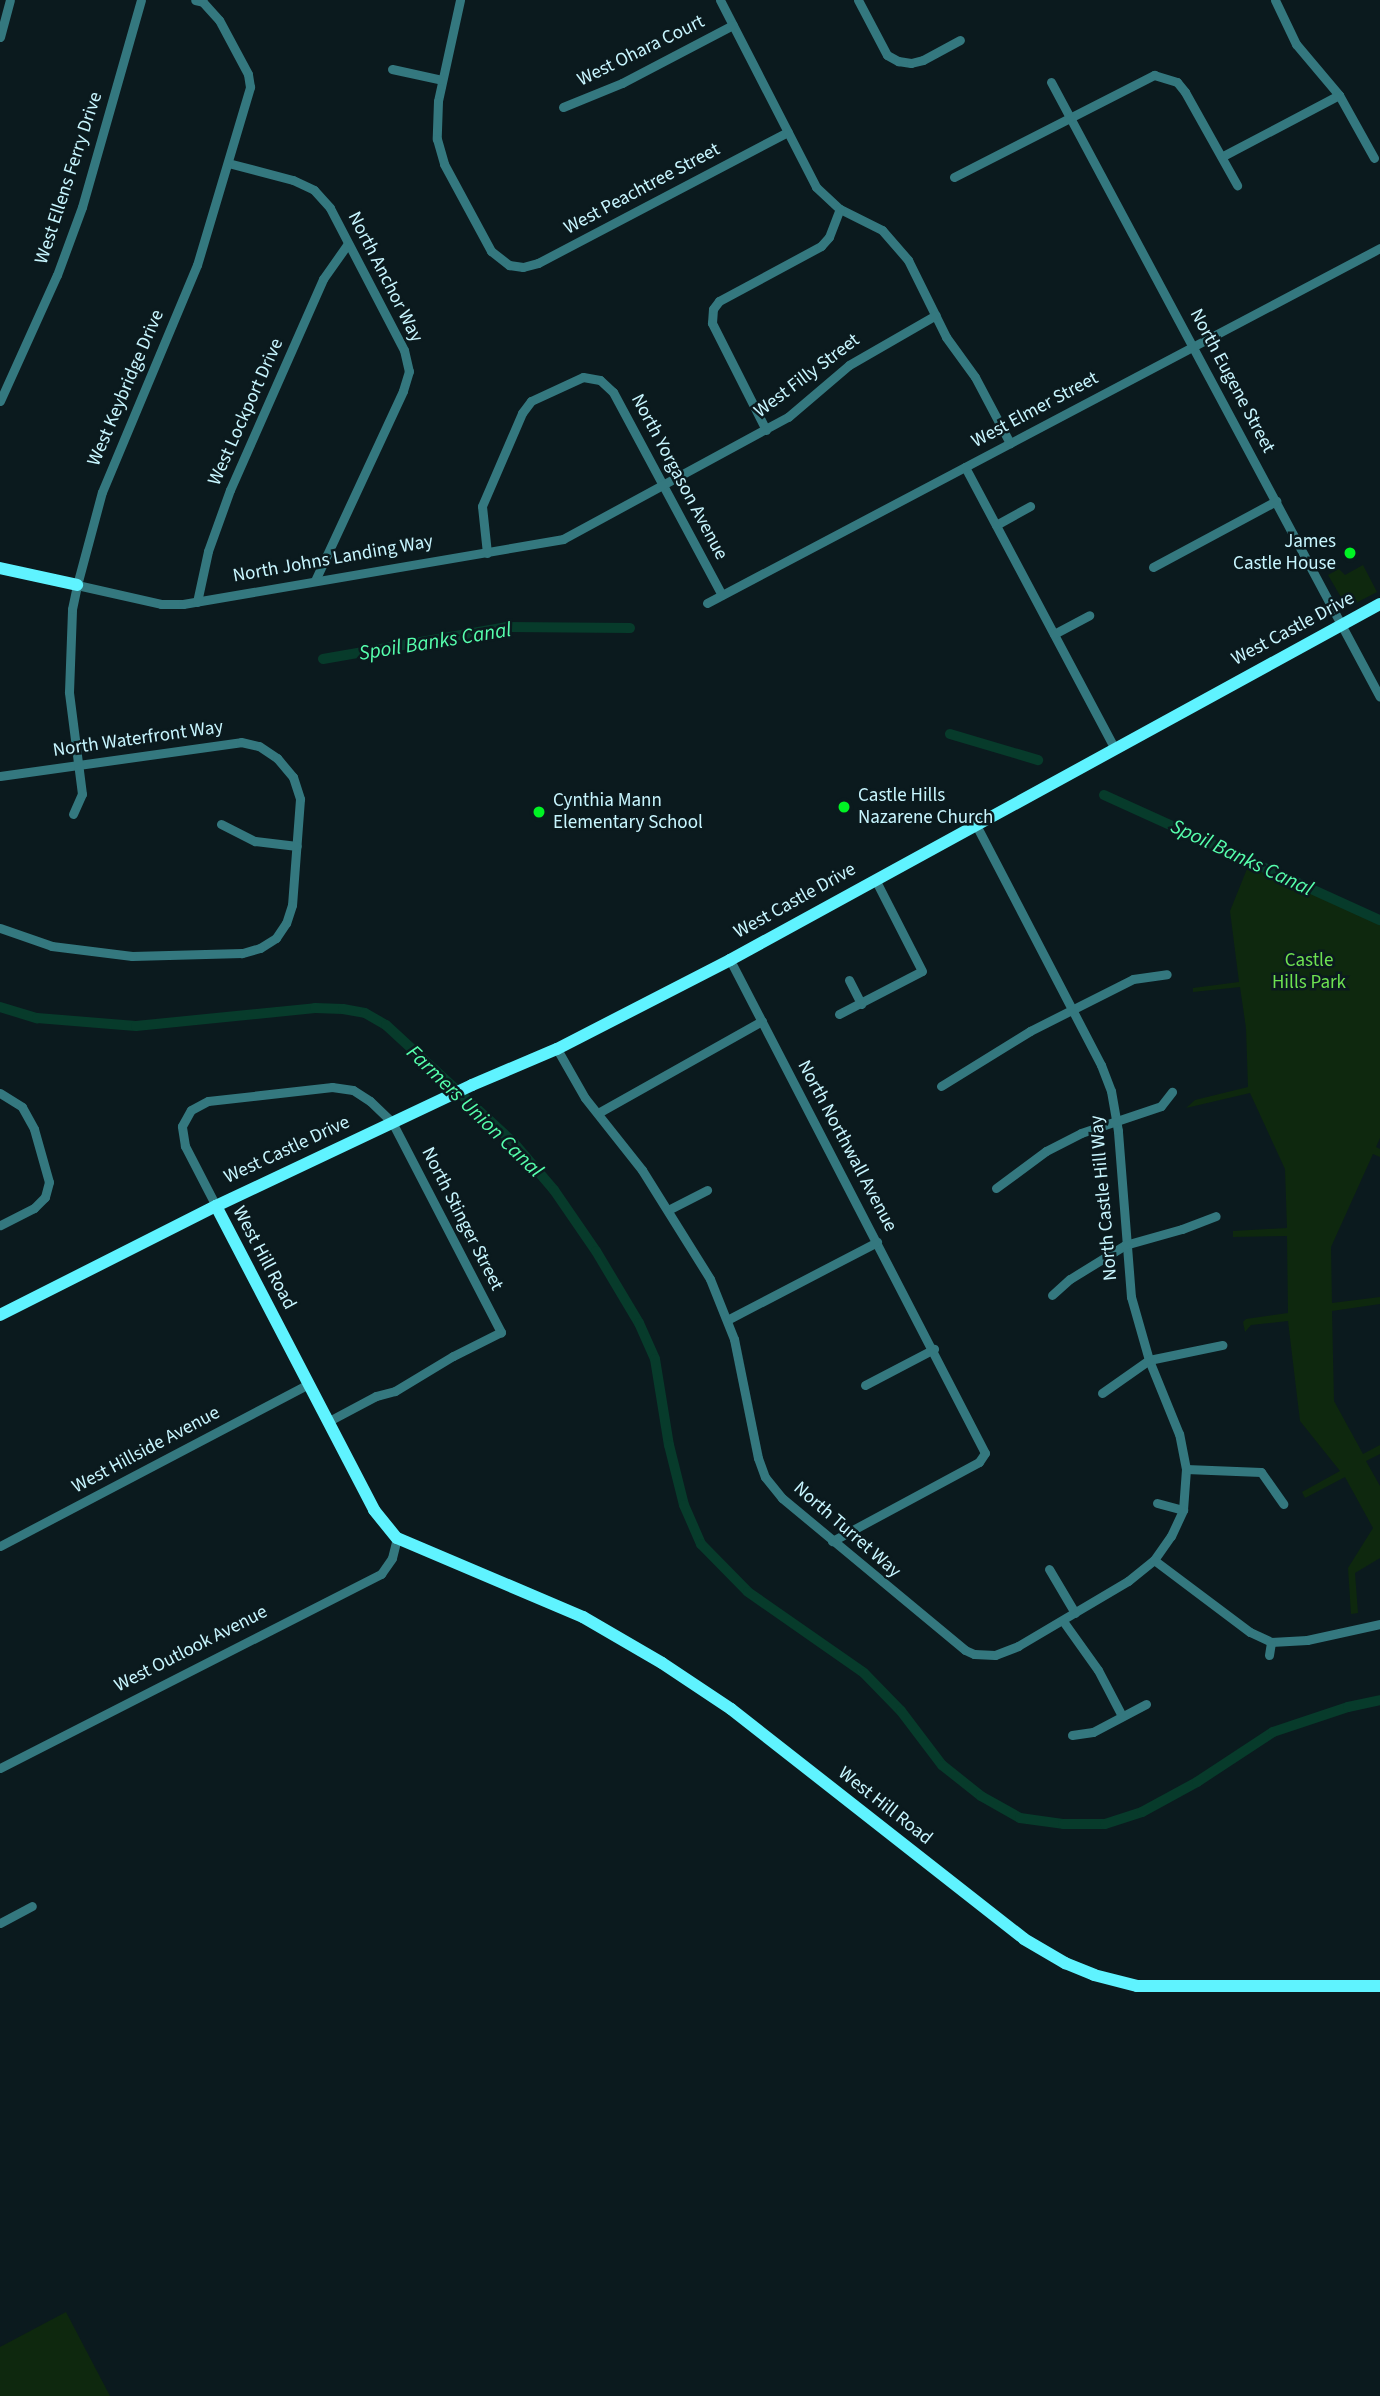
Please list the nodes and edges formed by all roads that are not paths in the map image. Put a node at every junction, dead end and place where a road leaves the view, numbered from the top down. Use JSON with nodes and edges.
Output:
{"nodes":[{"id":1,"x":10,"y":0,"type":"edge"},
{"id":2,"x":142,"y":0,"type":"edge"},
{"id":3,"x":195,"y":0,"type":"edge"},
{"id":4,"x":460,"y":0,"type":"edge"},
{"id":5,"x":720,"y":0,"type":"edge"},
{"id":6,"x":858,"y":0,"type":"edge"},
{"id":7,"x":1275,"y":0,"type":"edge"},
{"id":8,"x":733,"y":25,"type":"junction"},
{"id":9,"x":0,"y":37,"type":"edge"},
{"id":10,"x":960,"y":40,"type":"dead end"},
{"id":11,"x":392,"y":69,"type":"dead end"},
{"id":12,"x":442,"y":80,"type":"junction"},
{"id":13,"x":1051,"y":82,"type":"dead end"},
{"id":14,"x":1339,"y":95,"type":"junction"},
{"id":15,"x":563,"y":107,"type":"dead end"},
{"id":16,"x":1069,"y":116,"type":"junction"},
{"id":17,"x":788,"y":132,"type":"junction"},
{"id":18,"x":1223,"y":156,"type":"junction"},
{"id":19,"x":1374,"y":158,"type":"dead end"},
{"id":20,"x":228,"y":163,"type":"junction"},
{"id":21,"x":954,"y":177,"type":"dead end"},
{"id":22,"x":1237,"y":185,"type":"dead end"},
{"id":23,"x":839,"y":209,"type":"junction"},
{"id":24,"x":347,"y":245,"type":"junction"},
{"id":25,"x":1380,"y":248,"type":"edge"},
{"id":26,"x":936,"y":315,"type":"junction"},
{"id":27,"x":1194,"y":346,"type":"junction"},
{"id":28,"x":0,"y":401,"type":"edge"},
{"id":29,"x":766,"y":430,"type":"junction"},
{"id":30,"x":1010,"y":443,"type":"junction"},
{"id":31,"x":965,"y":467,"type":"junction"},
{"id":32,"x":663,"y":486,"type":"junction"},
{"id":33,"x":1276,"y":501,"type":"junction"},
{"id":34,"x":1031,"y":506,"type":"dead end"},
{"id":35,"x":996,"y":524,"type":"junction"},
{"id":36,"x":487,"y":553,"type":"junction"},
{"id":37,"x":0,"y":568,"type":"edge"},
{"id":38,"x":1153,"y":568,"type":"dead end"},
{"id":39,"x":316,"y":581,"type":"junction"},
{"id":40,"x":77,"y":585,"type":"junction"},
{"id":41,"x":722,"y":595,"type":"junction"},
{"id":42,"x":197,"y":601,"type":"junction"},
{"id":43,"x":707,"y":603,"type":"dead end"},
{"id":44,"x":1380,"y":604,"type":"edge"},
{"id":45,"x":1089,"y":615,"type":"dead end"},
{"id":46,"x":1341,"y":625,"type":"junction"},
{"id":47,"x":1054,"y":634,"type":"junction"},
{"id":48,"x":1380,"y":697,"type":"edge"},
{"id":49,"x":1114,"y":747,"type":"junction"},
{"id":50,"x":79,"y":765,"type":"junction"},
{"id":51,"x":0,"y":776,"type":"edge"},
{"id":52,"x":74,"y":814,"type":"dead end"},
{"id":53,"x":975,"y":823,"type":"junction"},
{"id":54,"x":221,"y":824,"type":"dead end"},
{"id":55,"x":297,"y":846,"type":"junction"},
{"id":56,"x":874,"y":879,"type":"junction"},
{"id":57,"x":0,"y":928,"type":"edge"},
{"id":58,"x":730,"y":960,"type":"junction"},
{"id":59,"x":1167,"y":974,"type":"dead end"},
{"id":60,"x":849,"y":980,"type":"dead end"},
{"id":61,"x":861,"y":1004,"type":"junction"},
{"id":62,"x":1073,"y":1012,"type":"junction"},
{"id":63,"x":839,"y":1014,"type":"dead end"},
{"id":64,"x":762,"y":1021,"type":"junction"},
{"id":65,"x":557,"y":1049,"type":"junction"},
{"id":66,"x":941,"y":1086,"type":"dead end"},
{"id":67,"x":1172,"y":1092,"type":"dead end"},
{"id":68,"x":0,"y":1093,"type":"edge"},
{"id":69,"x":598,"y":1113,"type":"junction"},
{"id":70,"x":392,"y":1122,"type":"junction"},
{"id":71,"x":1116,"y":1122,"type":"junction"},
{"id":72,"x":996,"y":1188,"type":"dead end"},
{"id":73,"x":707,"y":1190,"type":"dead end"},
{"id":74,"x":216,"y":1206,"type":"junction"},
{"id":75,"x":668,"y":1210,"type":"junction"},
{"id":76,"x":1216,"y":1216,"type":"dead end"},
{"id":77,"x":0,"y":1225,"type":"edge"},
{"id":78,"x":877,"y":1242,"type":"junction"},
{"id":79,"x":1125,"y":1245,"type":"junction"},
{"id":80,"x":1052,"y":1296,"type":"dead end"},
{"id":81,"x":0,"y":1315,"type":"edge"},
{"id":82,"x":729,"y":1319,"type":"junction"},
{"id":83,"x":1222,"y":1345,"type":"dead end"},
{"id":84,"x":934,"y":1349,"type":"junction"},
{"id":85,"x":1149,"y":1360,"type":"junction"},
{"id":86,"x":309,"y":1384,"type":"junction"},
{"id":87,"x":865,"y":1385,"type":"dead end"},
{"id":88,"x":1102,"y":1393,"type":"dead end"},
{"id":89,"x":328,"y":1421,"type":"junction"},
{"id":90,"x":1186,"y":1469,"type":"junction"},
{"id":91,"x":1157,"y":1503,"type":"dead end"},
{"id":92,"x":1283,"y":1504,"type":"dead end"},
{"id":93,"x":1183,"y":1510,"type":"junction"},
{"id":94,"x":397,"y":1538,"type":"junction"},
{"id":95,"x":832,"y":1541,"type":"junction"},
{"id":96,"x":0,"y":1546,"type":"edge"},
{"id":97,"x":1154,"y":1560,"type":"junction"},
{"id":98,"x":1049,"y":1569,"type":"dead end"},
{"id":99,"x":1075,"y":1613,"type":"junction"},
{"id":100,"x":1063,"y":1620,"type":"junction"},
{"id":101,"x":1380,"y":1624,"type":"edge"},
{"id":102,"x":1271,"y":1642,"type":"junction"},
{"id":103,"x":1269,"y":1655,"type":"dead end"},
{"id":104,"x":1146,"y":1704,"type":"dead end"},
{"id":105,"x":1122,"y":1716,"type":"junction"},
{"id":106,"x":1072,"y":1735,"type":"dead end"},
{"id":107,"x":0,"y":1768,"type":"edge"},
{"id":108,"x":32,"y":1906,"type":"dead end"},
{"id":109,"x":0,"y":1923,"type":"edge"},
{"id":110,"x":1380,"y":1986,"type":"edge"}],
"edges":[{"from":1,"to":9,"type":"street"},
{"from":2,"to":28,"type":"street","name":"West Ellens Ferry Drive"},
{"from":3,"to":20,"type":"street","name":"West Keybridge Drive"},
{"from":4,"to":12,"type":"street"},
{"from":5,"to":8,"type":"street"},
{"from":6,"to":10,"type":"street"},
{"from":7,"to":14,"type":"street"},
{"from":8,"to":15,"type":"street","name":"West Ohara Court"},
{"from":8,"to":17,"type":"street"},
{"from":11,"to":12,"type":"street"},
{"from":12,"to":17,"type":"street","name":"West Peachtree Street"},
{"from":13,"to":16,"type":"street","name":"North Eugene Street"},
{"from":14,"to":18,"type":"street"},
{"from":14,"to":19,"type":"street"},
{"from":16,"to":18,"type":"street"},
{"from":16,"to":21,"type":"street"},
{"from":16,"to":27,"type":"street","name":"North Eugene Street"},
{"from":17,"to":23,"type":"street"},
{"from":18,"to":22,"type":"street"},
{"from":20,"to":24,"type":"street","name":"North Anchor Way"},
{"from":20,"to":40,"type":"street","name":"West Keybridge Drive"},
{"from":23,"to":26,"type":"street"},
{"from":23,"to":29,"type":"street"},
{"from":24,"to":39,"type":"street","name":"North Anchor Way"},
{"from":24,"to":42,"type":"street","name":"West Lockport Drive"},
{"from":25,"to":27,"type":"street","name":"West Elmer Street"},
{"from":26,"to":29,"type":"street","name":"West Filly Street"},
{"from":26,"to":30,"type":"street"},
{"from":27,"to":30,"type":"street","name":"West Elmer Street"},
{"from":27,"to":33,"type":"street","name":"North Eugene Street"},
{"from":29,"to":32,"type":"street","name":"West Filly Street"},
{"from":30,"to":31,"type":"street","name":"West Elmer Street"},
{"from":31,"to":35,"type":"street"},
{"from":31,"to":41,"type":"street","name":"West Elmer Street"},
{"from":32,"to":36,"type":"street","name":"North Johns Landing Way"},
{"from":32,"to":36,"type":"street","name":"North Yorgason Avenue"},
{"from":32,"to":41,"type":"street","name":"North Yorgason Avenue"},
{"from":33,"to":38,"type":"street"},
{"from":33,"to":46,"type":"street","name":"North Eugene Street"},
{"from":34,"to":35,"type":"street"},
{"from":35,"to":47,"type":"street"},
{"from":36,"to":39,"type":"street","name":"North Johns Landing Way"},
{"from":37,"to":40,"type":"street","name":"North Johns Landing Way"},
{"from":39,"to":42,"type":"street","name":"North Johns Landing Way"},
{"from":40,"to":42,"type":"street","name":"North Johns Landing Way"},
{"from":40,"to":50,"type":"street","name":"West Keybridge Drive"},
{"from":41,"to":43,"type":"street","name":"West Elmer Street"},
{"from":44,"to":46,"type":"street","name":"West Castle Drive"},
{"from":45,"to":47,"type":"street"},
{"from":46,"to":48,"type":"street","name":"North Eugene Street"},
{"from":46,"to":49,"type":"street","name":"West Castle Drive"},
{"from":47,"to":49,"type":"street"},
{"from":49,"to":53,"type":"street","name":"West Castle Drive"},
{"from":50,"to":51,"type":"street","name":"North Waterfront Way"},
{"from":50,"to":52,"type":"street","name":"West Keybridge Drive"},
{"from":50,"to":55,"type":"street","name":"North Waterfront Way"},
{"from":53,"to":56,"type":"street","name":"West Castle Drive"},
{"from":53,"to":62,"type":"street","name":"North Castle Hill Way"},
{"from":54,"to":55,"type":"street"},
{"from":55,"to":57,"type":"street"},
{"from":56,"to":58,"type":"street","name":"West Castle Drive"},
{"from":56,"to":61,"type":"street"},
{"from":58,"to":64,"type":"street","name":"North Northwall Avenue"},
{"from":58,"to":65,"type":"street","name":"West Castle Drive"},
{"from":59,"to":62,"type":"street"},
{"from":60,"to":61,"type":"street"},
{"from":61,"to":63,"type":"street"},
{"from":62,"to":66,"type":"street"},
{"from":62,"to":71,"type":"street","name":"North Castle Hill Way"},
{"from":64,"to":69,"type":"street"},
{"from":64,"to":78,"type":"street","name":"North Northwall Avenue"},
{"from":65,"to":69,"type":"street","name":"North Turret Way"},
{"from":65,"to":70,"type":"street","name":"West Castle Drive"},
{"from":67,"to":71,"type":"street"},
{"from":68,"to":77,"type":"street"},
{"from":69,"to":75,"type":"street","name":"North Turret Way"},
{"from":70,"to":74,"type":"street","name":"West Castle Drive"},
{"from":70,"to":74,"type":"street"},
{"from":70,"to":89,"type":"street","name":"North Stinger Street"},
{"from":71,"to":72,"type":"street"},
{"from":71,"to":79,"type":"street","name":"North Castle Hill Way"},
{"from":73,"to":75,"type":"street"},
{"from":74,"to":81,"type":"street","name":"West Hill Road"},
{"from":74,"to":86,"type":"street","name":"West Hill Road"},
{"from":75,"to":82,"type":"street","name":"North Turret Way"},
{"from":76,"to":79,"type":"street"},
{"from":78,"to":82,"type":"street"},
{"from":78,"to":84,"type":"street","name":"North Northwall Avenue"},
{"from":79,"to":80,"type":"street"},
{"from":79,"to":85,"type":"street","name":"North Castle Hill Way"},
{"from":82,"to":95,"type":"street","name":"North Turret Way"},
{"from":83,"to":85,"type":"street"},
{"from":84,"to":87,"type":"street"},
{"from":84,"to":95,"type":"street","name":"North Northwall Avenue"},
{"from":85,"to":88,"type":"street"},
{"from":85,"to":90,"type":"street","name":"North Castle Hill Way"},
{"from":86,"to":89,"type":"street","name":"West Hill Road"},
{"from":86,"to":96,"type":"street","name":"West Hillside Avenue"},
{"from":89,"to":94,"type":"street","name":"West Hill Road"},
{"from":90,"to":92,"type":"street"},
{"from":90,"to":93,"type":"street","name":"North Castle Hill Way"},
{"from":91,"to":93,"type":"street"},
{"from":93,"to":97,"type":"street","name":"North Castle Hill Way"},
{"from":94,"to":107,"type":"street","name":"West Outlook Avenue"},
{"from":94,"to":110,"type":"street","name":"West Hill Road"},
{"from":95,"to":100,"type":"street","name":"North Turret Way"},
{"from":97,"to":99,"type":"street","name":"North Turret Way"},
{"from":97,"to":102,"type":"street"},
{"from":98,"to":99,"type":"street"},
{"from":99,"to":100,"type":"street","name":"North Turret Way"},
{"from":100,"to":105,"type":"street"},
{"from":101,"to":102,"type":"street"},
{"from":102,"to":103,"type":"street"},
{"from":104,"to":105,"type":"street"},
{"from":105,"to":106,"type":"street"},
{"from":108,"to":109,"type":"street"}]}
